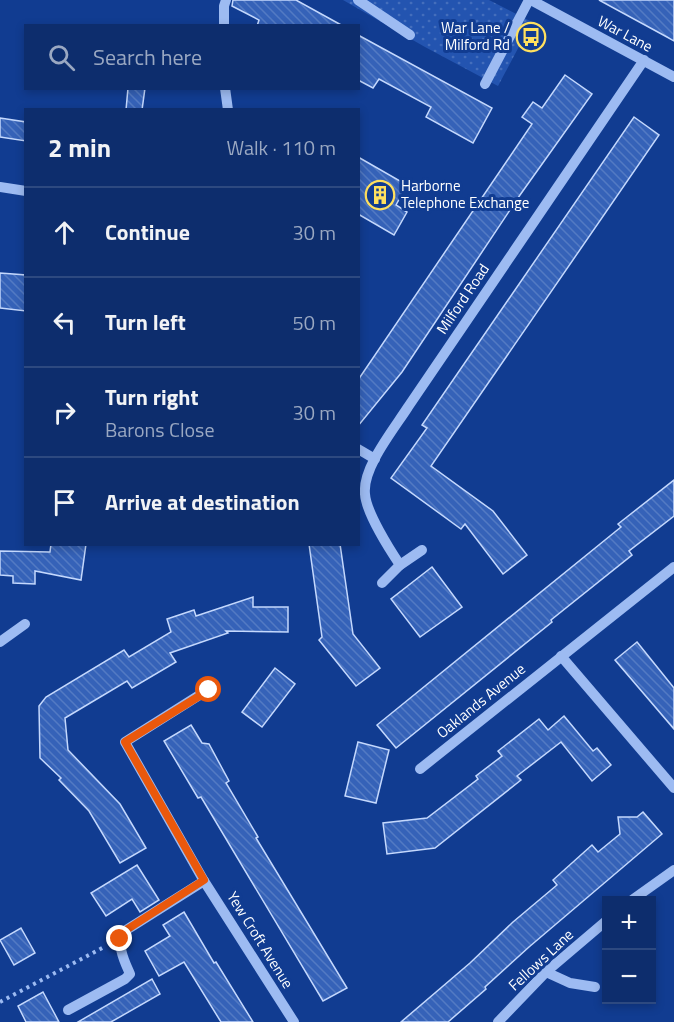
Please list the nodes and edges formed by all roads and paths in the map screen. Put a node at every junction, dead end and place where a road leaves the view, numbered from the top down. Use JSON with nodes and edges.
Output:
{"nodes":[{"id":1,"x":226,"y":0,"type":"edge"},
{"id":2,"x":358,"y":0,"type":"edge"},
{"id":3,"x":530,"y":0,"type":"edge"},
{"id":4,"x":224,"y":24,"type":"edge"},
{"id":5,"x":410,"y":35,"type":"dead end"},
{"id":6,"x":644,"y":60,"type":"junction"},
{"id":7,"x":674,"y":77,"type":"edge"},
{"id":8,"x":485,"y":84,"type":"dead end"},
{"id":9,"x":225,"y":90,"type":"edge"},
{"id":10,"x":228,"y":108,"type":"edge"},
{"id":11,"x":0,"y":187,"type":"edge"},
{"id":12,"x":24,"y":191,"type":"edge"},
{"id":13,"x":360,"y":450,"type":"edge"},
{"id":14,"x":375,"y":459,"type":"junction"},
{"id":15,"x":362,"y":497,"type":"edge"},
{"id":16,"x":422,"y":550,"type":"dead end"},
{"id":17,"x":400,"y":566,"type":"junction"},
{"id":18,"x":674,"y":567,"type":"edge"},
{"id":19,"x":382,"y":583,"type":"dead end"},
{"id":20,"x":25,"y":624,"type":"dead end"},
{"id":21,"x":0,"y":642,"type":"edge"},
{"id":22,"x":561,"y":656,"type":"junction"},
{"id":23,"x":209,"y":690,"type":"dead end"},
{"id":24,"x":420,"y":769,"type":"dead end"},
{"id":25,"x":674,"y":788,"type":"edge"},
{"id":26,"x":674,"y":870,"type":"edge"},
{"id":27,"x":204,"y":880,"type":"junction"},
{"id":28,"x":638,"y":896,"type":"edge"},
{"id":29,"x":602,"y":924,"type":"edge"},
{"id":30,"x":120,"y":939,"type":"junction"},
{"id":31,"x":546,"y":972,"type":"junction"},
{"id":32,"x":595,"y":987,"type":"dead end"},
{"id":33,"x":0,"y":1002,"type":"edge"},
{"id":34,"x":68,"y":1010,"type":"dead end"},
{"id":35,"x":294,"y":1022,"type":"edge"},
{"id":36,"x":498,"y":1022,"type":"edge"}],
"edges":[{"from":1,"to":4,"type":"street"},
{"from":2,"to":5,"type":"street"},
{"from":3,"to":6,"type":"street","name":"War Lane"},
{"from":3,"to":8,"type":"street"},
{"from":6,"to":7,"type":"street","name":"War Lane"},
{"from":6,"to":14,"type":"street","name":"Milford Road"},
{"from":9,"to":10,"type":"street"},
{"from":11,"to":12,"type":"street"},
{"from":13,"to":14,"type":"street"},
{"from":14,"to":15,"type":"street","name":"Milford Road"},
{"from":15,"to":17,"type":"street","name":"Milford Road"},
{"from":16,"to":17,"type":"street"},
{"from":17,"to":19,"type":"street"},
{"from":18,"to":22,"type":"street","name":"Oaklands Avenue"},
{"from":20,"to":21,"type":"street"},
{"from":22,"to":24,"type":"street","name":"Oaklands Avenue"},
{"from":22,"to":25,"type":"street"},
{"from":23,"to":27,"type":"street","name":"Yew Croft Avenue"},
{"from":26,"to":28,"type":"street"},
{"from":27,"to":30,"type":"street"},
{"from":27,"to":35,"type":"street","name":"Yew Croft Avenue"},
{"from":29,"to":31,"type":"street","name":"Fellows Lane"},
{"from":30,"to":33,"type":"path"},
{"from":30,"to":34,"type":"street"},
{"from":31,"to":32,"type":"street"},
{"from":31,"to":36,"type":"street","name":"Fellows Lane"}]}
